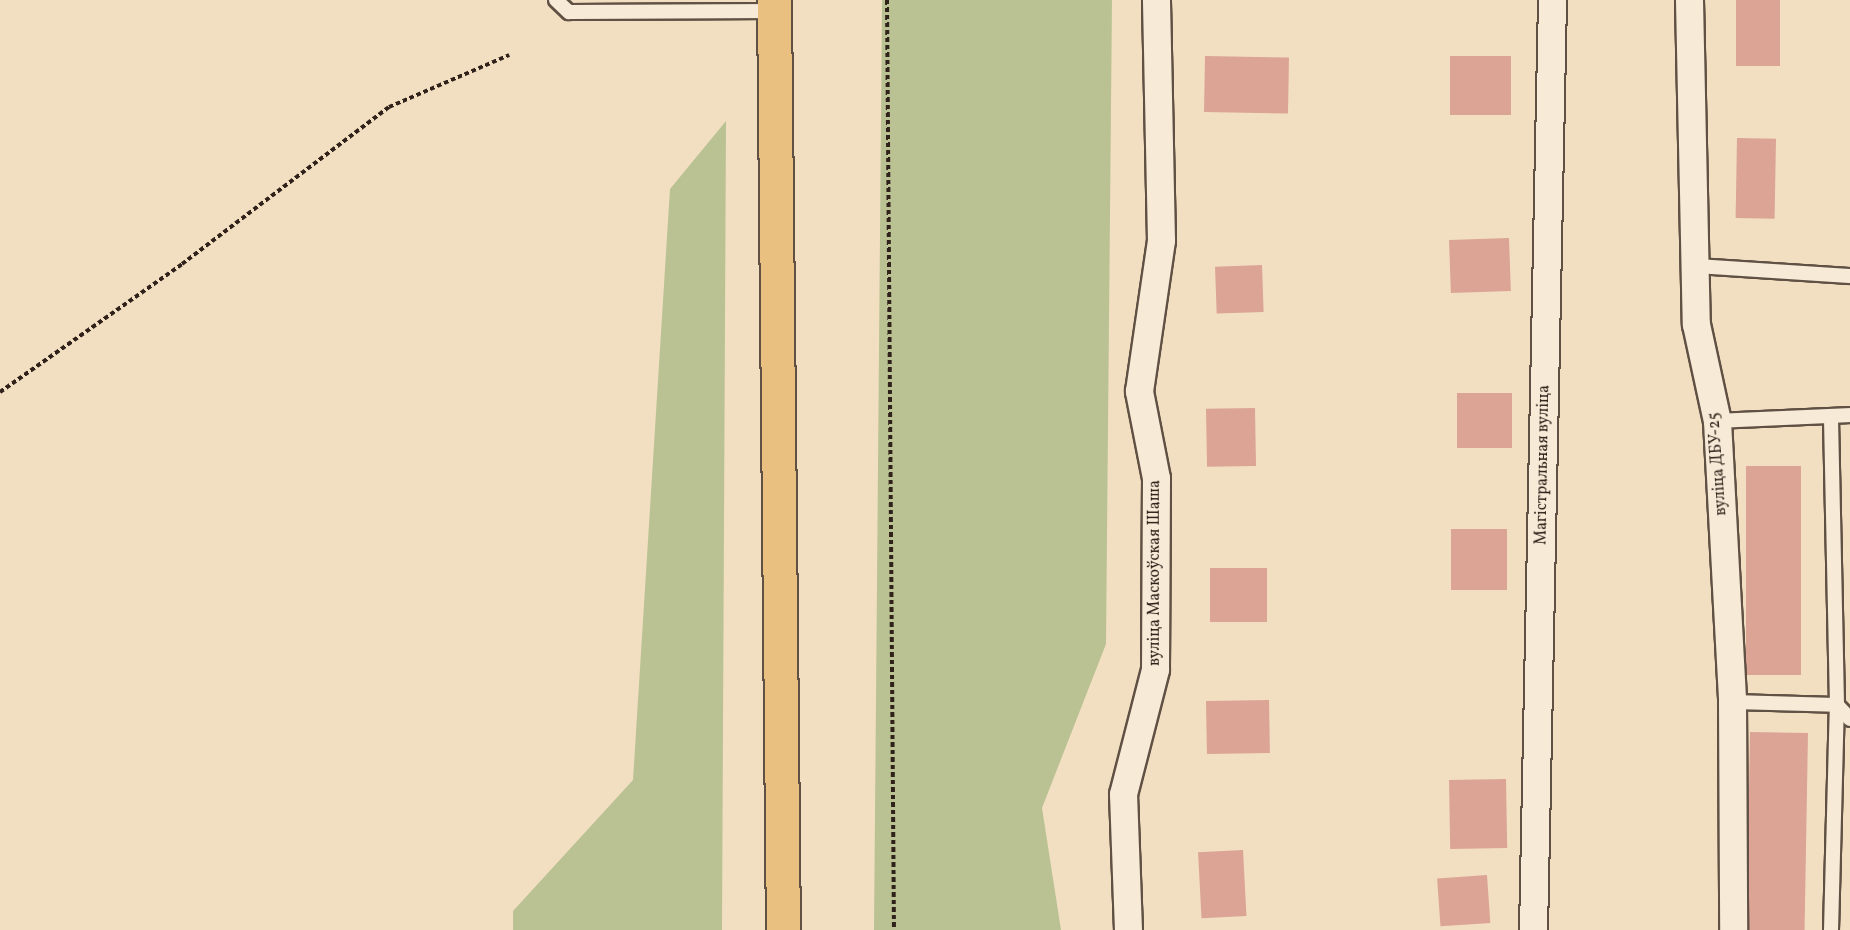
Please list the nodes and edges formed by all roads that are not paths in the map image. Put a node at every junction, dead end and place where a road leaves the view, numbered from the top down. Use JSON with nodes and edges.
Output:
{"nodes":[{"id":1,"x":556,"y":0,"type":"edge"},
{"id":2,"x":1156,"y":0,"type":"edge"},
{"id":3,"x":1552,"y":0,"type":"edge"},
{"id":4,"x":1689,"y":0,"type":"edge"},
{"id":5,"x":774,"y":5,"type":"edge"},
{"id":6,"x":1696,"y":266,"type":"junction"},
{"id":7,"x":1850,"y":276,"type":"edge"},
{"id":8,"x":1850,"y":415,"type":"edge"},
{"id":9,"x":1831,"y":416,"type":"junction"},
{"id":10,"x":1718,"y":421,"type":"junction"},
{"id":11,"x":1732,"y":702,"type":"junction"},
{"id":12,"x":1837,"y":705,"type":"junction"},
{"id":13,"x":1850,"y":719,"type":"edge"},
{"id":14,"x":783,"y":930,"type":"edge"},
{"id":15,"x":1128,"y":930,"type":"edge"},
{"id":16,"x":1533,"y":930,"type":"edge"},
{"id":17,"x":1733,"y":930,"type":"edge"},
{"id":18,"x":1831,"y":930,"type":"edge"}],
"edges":[{"from":1,"to":5,"type":"lane"},
{"from":2,"to":15,"type":"street","name":"вуліца Маскоўская Шаша"},
{"from":3,"to":16,"type":"street","name":"Магістральная вуліца"},
{"from":4,"to":6,"type":"street","name":"вуліца ДБУ-25"},
{"from":5,"to":14,"type":"main road"},
{"from":6,"to":7,"type":"lane"},
{"from":6,"to":10,"type":"street","name":"вуліца ДБУ-25"},
{"from":8,"to":9,"type":"lane"},
{"from":9,"to":10,"type":"lane"},
{"from":9,"to":12,"type":"lane"},
{"from":10,"to":11,"type":"street","name":"вуліца ДБУ-25"},
{"from":11,"to":12,"type":"lane"},
{"from":11,"to":17,"type":"street","name":"вуліца ДБУ-25"},
{"from":12,"to":13,"type":"lane"},
{"from":12,"to":18,"type":"lane"}]}
